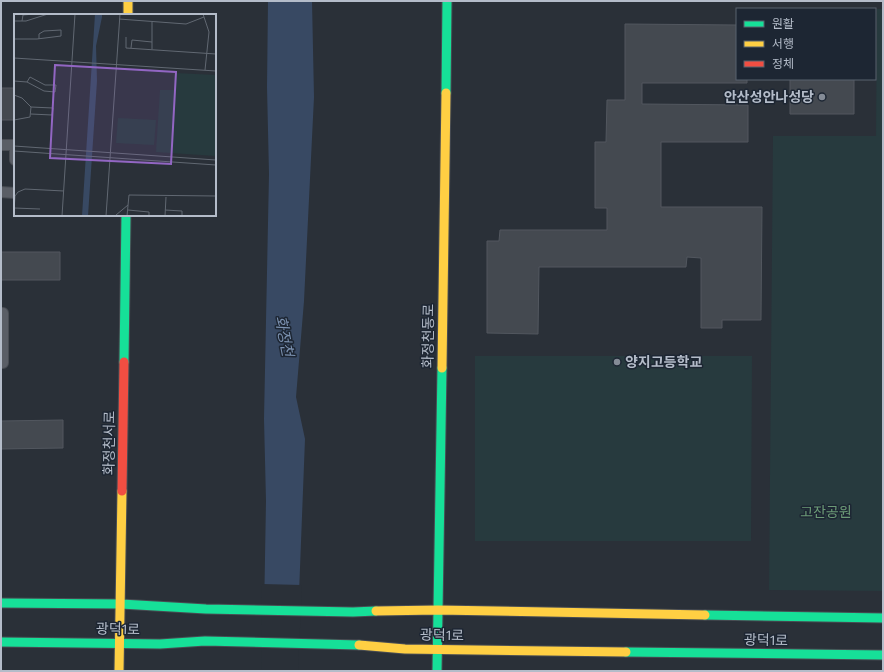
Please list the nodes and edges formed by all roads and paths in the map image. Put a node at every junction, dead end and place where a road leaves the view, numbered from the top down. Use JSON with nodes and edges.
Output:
{"nodes":[{"id":1,"x":128,"y":1,"type":"edge"},
{"id":2,"x":447,"y":1,"type":"edge"},
{"id":3,"x":128,"y":14,"type":"edge"},
{"id":4,"x":1,"y":144,"type":"edge"},
{"id":5,"x":14,"y":145,"type":"edge"},
{"id":6,"x":1,"y":192,"type":"edge"},
{"id":7,"x":14,"y":193,"type":"edge"},
{"id":8,"x":126,"y":216,"type":"edge"},
{"id":9,"x":1,"y":313,"type":"edge"},
{"id":10,"x":1,"y":363,"type":"edge"},
{"id":11,"x":1,"y":603,"type":"edge"},
{"id":12,"x":121,"y":604,"type":"junction"},
{"id":13,"x":438,"y":610,"type":"junction"},
{"id":14,"x":883,"y":618,"type":"edge"},
{"id":15,"x":1,"y":642,"type":"edge"},
{"id":16,"x":120,"y":643,"type":"junction"},
{"id":17,"x":437,"y":649,"type":"junction"},
{"id":18,"x":883,"y":655,"type":"edge"},
{"id":19,"x":119,"y":671,"type":"edge"},
{"id":20,"x":437,"y":671,"type":"edge"}],
"edges":[{"from":1,"to":3,"type":"street"},
{"from":2,"to":13,"type":"street","name":"화정천동로"},
{"from":4,"to":5,"type":"lane"},
{"from":6,"to":7,"type":"lane"},
{"from":8,"to":12,"type":"street","name":"화정천서로"},
{"from":9,"to":10,"type":"lane"},
{"from":11,"to":12,"type":"street","name":"광덕1로"},
{"from":12,"to":13,"type":"street","name":"광덕1로"},
{"from":12,"to":16,"type":"street","name":"화정천서로"},
{"from":13,"to":14,"type":"street","name":"광덕1로"},
{"from":13,"to":17,"type":"street","name":"화정천동로"},
{"from":15,"to":16,"type":"street","name":"광덕1로"},
{"from":16,"to":17,"type":"street","name":"광덕1로"},
{"from":16,"to":19,"type":"street","name":"화정천서로"},
{"from":17,"to":18,"type":"street","name":"광덕1로"},
{"from":17,"to":20,"type":"street","name":"화정천동로"}]}
